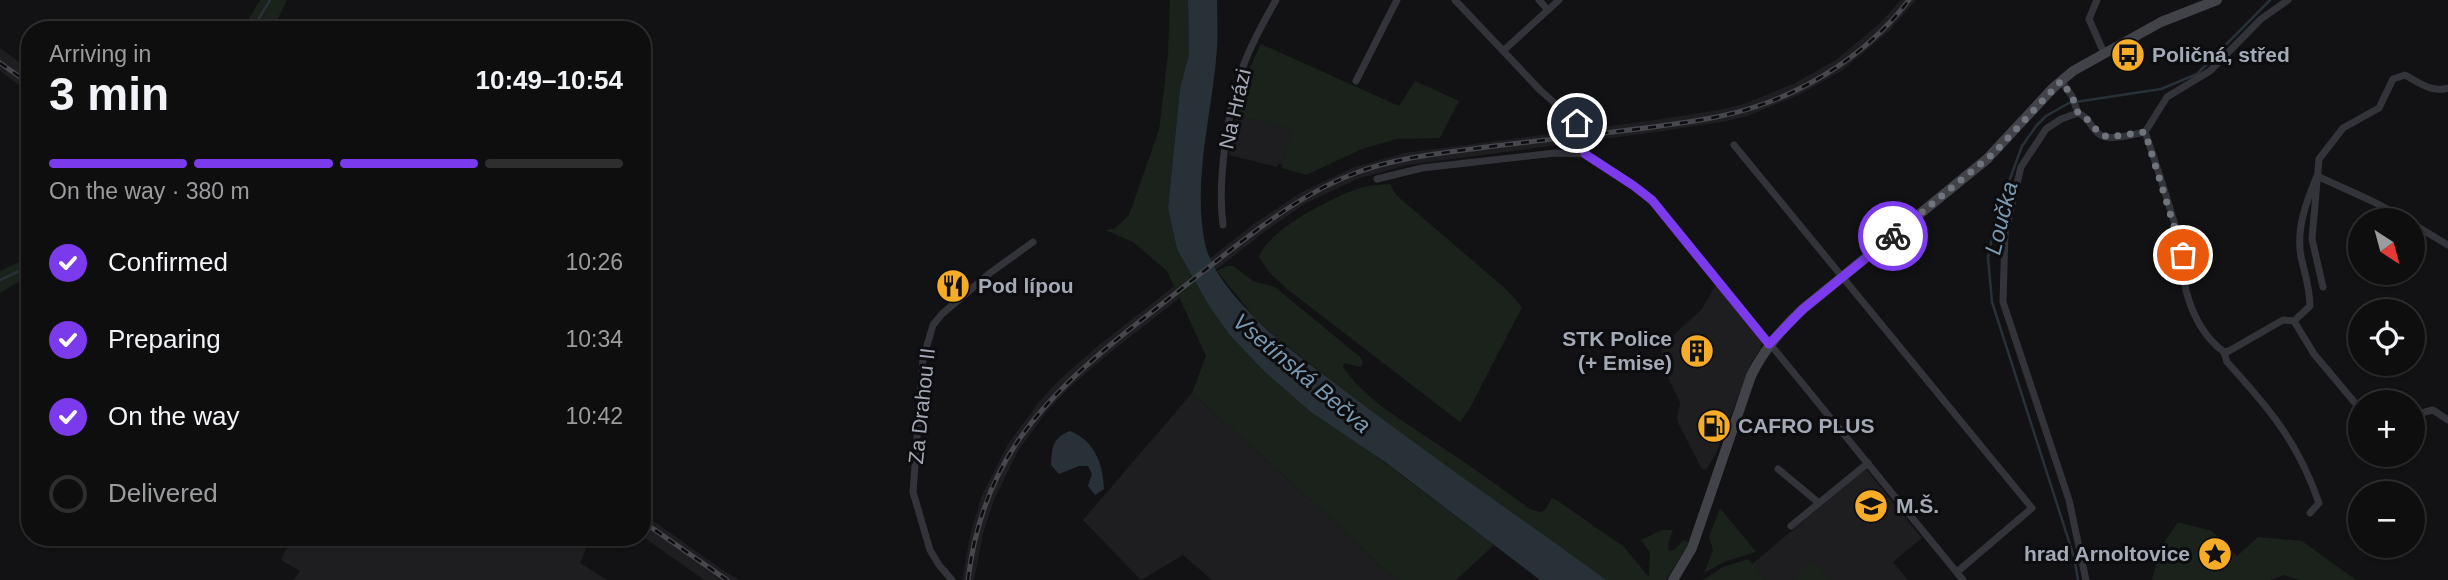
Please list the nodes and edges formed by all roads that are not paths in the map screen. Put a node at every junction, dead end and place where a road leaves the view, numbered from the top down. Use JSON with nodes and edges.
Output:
{"nodes":[{"id":1,"x":1276,"y":0,"type":"edge"},
{"id":2,"x":1397,"y":0,"type":"edge"},
{"id":3,"x":1455,"y":0,"type":"edge"},
{"id":4,"x":1539,"y":0,"type":"edge"},
{"id":5,"x":1559,"y":0,"type":"edge"},
{"id":6,"x":2097,"y":0,"type":"edge"},
{"id":7,"x":2215,"y":0,"type":"edge"},
{"id":8,"x":2288,"y":0,"type":"edge"},
{"id":9,"x":1548,"y":10,"type":"junction"},
{"id":10,"x":1503,"y":51,"type":"junction"},
{"id":11,"x":2104,"y":53,"type":"junction"},
{"id":12,"x":1356,"y":81,"type":"dead end"},
{"id":13,"x":2061,"y":81,"type":"junction"},
{"id":14,"x":2448,"y":88,"type":"edge"},
{"id":15,"x":2077,"y":110,"type":"junction"},
{"id":16,"x":2145,"y":132,"type":"junction"},
{"id":17,"x":1734,"y":145,"type":"dead end"},
{"id":18,"x":1585,"y":154,"type":"junction"},
{"id":19,"x":2317,"y":176,"type":"junction"},
{"id":20,"x":1377,"y":179,"type":"dead end"},
{"id":21,"x":2383,"y":208,"type":"edge"},
{"id":22,"x":1223,"y":225,"type":"dead end"},
{"id":23,"x":2426,"y":232,"type":"edge"},
{"id":24,"x":1034,"y":242,"type":"dead end"},
{"id":25,"x":2448,"y":245,"type":"edge"},
{"id":26,"x":1842,"y":277,"type":"junction"},
{"id":27,"x":2323,"y":287,"type":"dead end"},
{"id":28,"x":2294,"y":321,"type":"junction"},
{"id":29,"x":1769,"y":344,"type":"junction"},
{"id":30,"x":2224,"y":352,"type":"junction"},
{"id":31,"x":2348,"y":395,"type":"edge"},
{"id":32,"x":2425,"y":412,"type":"edge"},
{"id":33,"x":2448,"y":420,"type":"edge"},
{"id":34,"x":1868,"y":463,"type":"junction"},
{"id":35,"x":1779,"y":469,"type":"dead end"},
{"id":36,"x":1819,"y":503,"type":"junction"},
{"id":37,"x":2310,"y":513,"type":"dead end"},
{"id":38,"x":1791,"y":526,"type":"dead end"},
{"id":39,"x":1957,"y":572,"type":"junction"},
{"id":40,"x":953,"y":580,"type":"edge"},
{"id":41,"x":1673,"y":580,"type":"edge"},
{"id":42,"x":1963,"y":580,"type":"edge"},
{"id":43,"x":2086,"y":580,"type":"edge"}],
"edges":[{"from":1,"to":22,"type":"street","name":"Na Hrázi"},
{"from":2,"to":12,"type":"street"},
{"from":3,"to":10,"type":"street"},
{"from":4,"to":9,"type":"street"},
{"from":5,"to":9,"type":"street"},
{"from":6,"to":11,"type":"street"},
{"from":7,"to":11,"type":"main road"},
{"from":8,"to":16,"type":"street"},
{"from":9,"to":10,"type":"street"},
{"from":10,"to":18,"type":"street"},
{"from":11,"to":13,"type":"main road"},
{"from":13,"to":15,"type":"street"},
{"from":13,"to":26,"type":"main road"},
{"from":14,"to":19,"type":"street"},
{"from":15,"to":16,"type":"street"},
{"from":15,"to":43,"type":"street"},
{"from":16,"to":30,"type":"street"},
{"from":17,"to":26,"type":"street"},
{"from":18,"to":20,"type":"street"},
{"from":18,"to":29,"type":"street"},
{"from":19,"to":21,"type":"street"},
{"from":19,"to":27,"type":"street"},
{"from":19,"to":28,"type":"street"},
{"from":23,"to":25,"type":"street"},
{"from":24,"to":40,"type":"street","name":"Za Drahou II"},
{"from":26,"to":29,"type":"main road"},
{"from":26,"to":39,"type":"street"},
{"from":28,"to":30,"type":"street"},
{"from":28,"to":31,"type":"street"},
{"from":29,"to":34,"type":"street"},
{"from":29,"to":41,"type":"main road"},
{"from":30,"to":37,"type":"street"},
{"from":32,"to":33,"type":"street"},
{"from":34,"to":36,"type":"street"},
{"from":34,"to":39,"type":"street"},
{"from":35,"to":36,"type":"street"},
{"from":36,"to":38,"type":"street"},
{"from":39,"to":42,"type":"street"}]}
